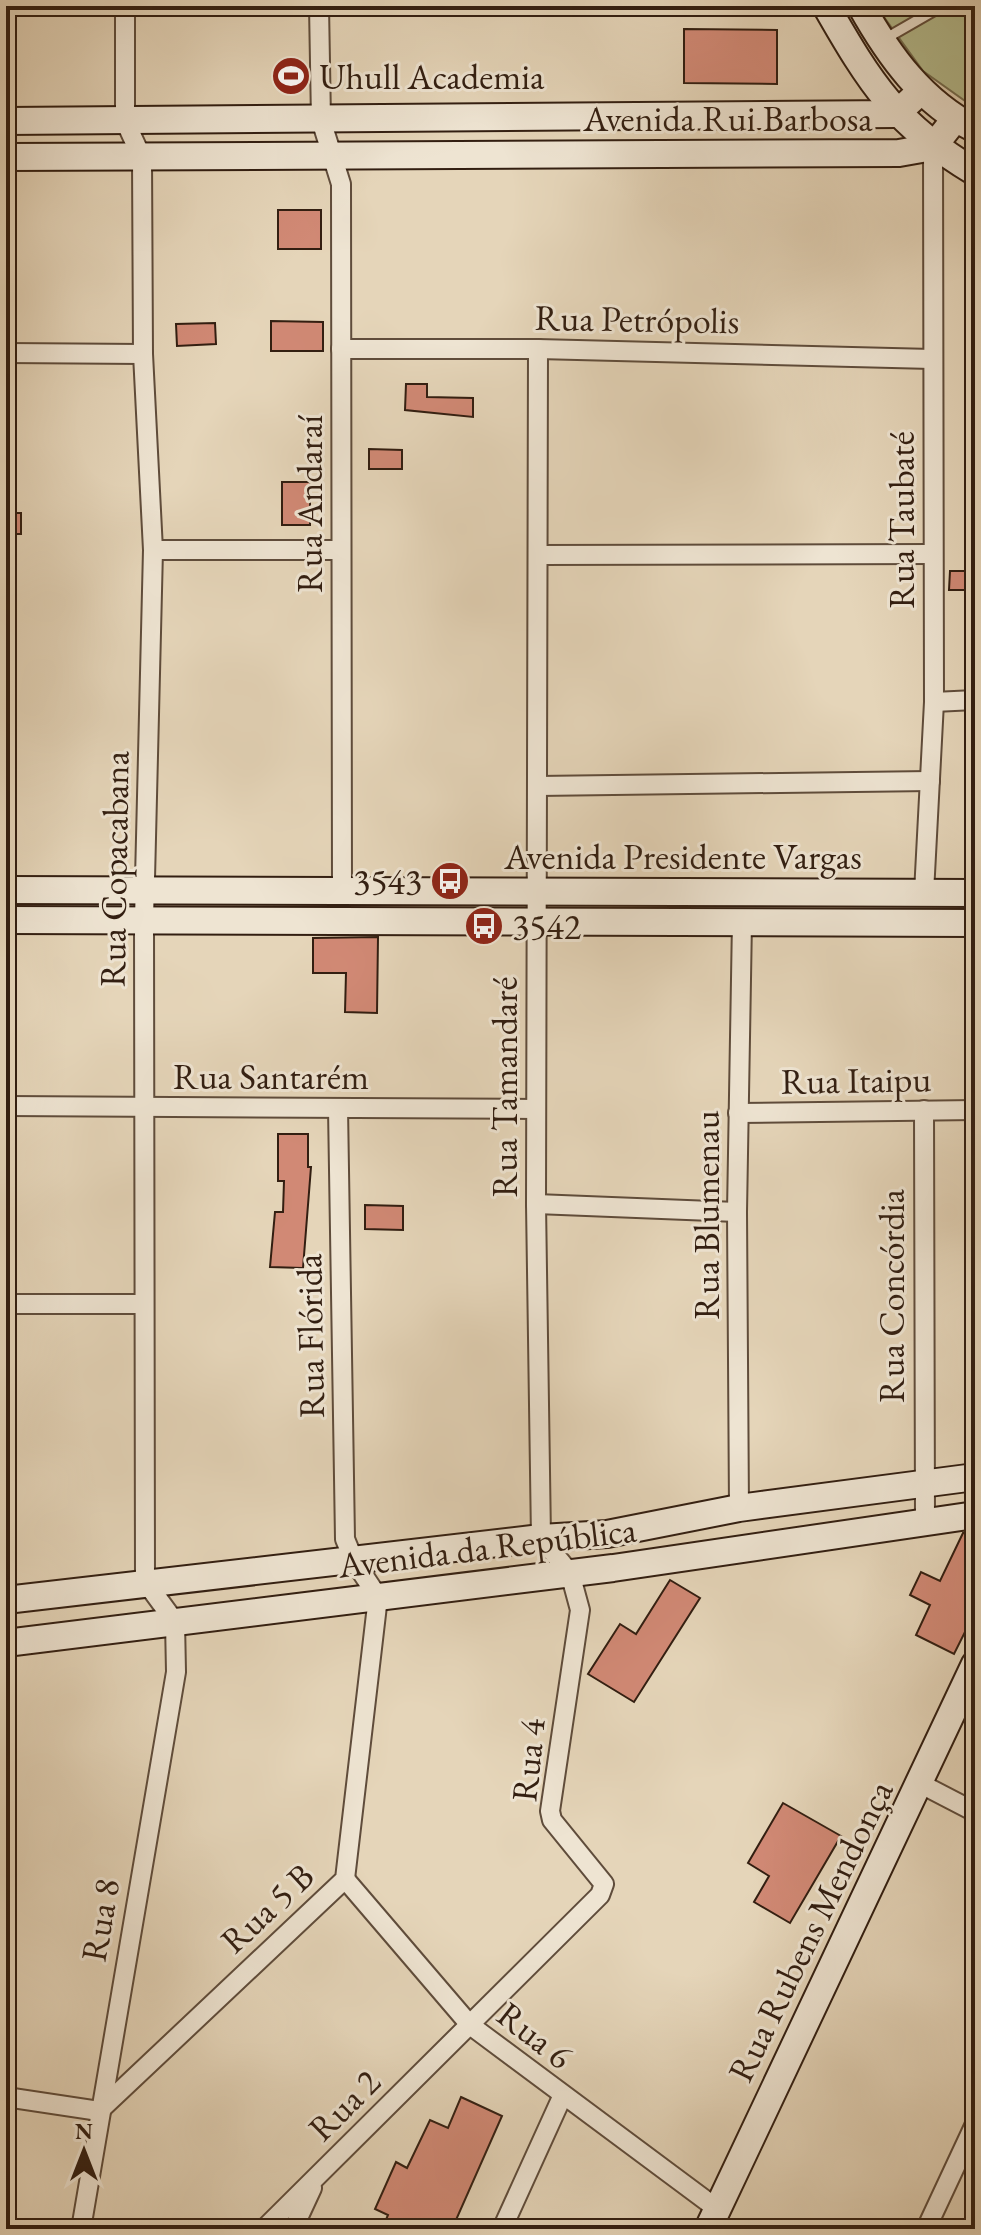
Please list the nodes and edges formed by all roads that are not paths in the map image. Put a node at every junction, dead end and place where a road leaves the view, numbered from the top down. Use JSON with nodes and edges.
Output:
{"nodes":[{"id":1,"x":125,"y":6,"type":"edge"},
{"id":2,"x":319,"y":6,"type":"edge"},
{"id":3,"x":826,"y":6,"type":"edge"},
{"id":4,"x":861,"y":6,"type":"edge"},
{"id":5,"x":942,"y":6,"type":"edge"},
{"id":6,"x":881,"y":41,"type":"junction"},
{"id":7,"x":921,"y":91,"type":"junction"},
{"id":8,"x":896,"y":114,"type":"junction"},
{"id":9,"x":321,"y":120,"type":"junction"},
{"id":10,"x":6,"y":121,"type":"edge"},
{"id":11,"x":125,"y":121,"type":"junction"},
{"id":12,"x":965,"y":124,"type":"edge"},
{"id":13,"x":933,"y":147,"type":"junction"},
{"id":14,"x":6,"y":157,"type":"edge"},
{"id":15,"x":331,"y":157,"type":"junction"},
{"id":16,"x":142,"y":158,"type":"junction"},
{"id":17,"x":975,"y":172,"type":"edge"},
{"id":18,"x":341,"y":349,"type":"junction"},
{"id":19,"x":538,"y":349,"type":"junction"},
{"id":20,"x":6,"y":353,"type":"edge"},
{"id":21,"x":143,"y":354,"type":"junction"},
{"id":22,"x":932,"y":359,"type":"junction"},
{"id":23,"x":153,"y":550,"type":"junction"},
{"id":24,"x":341,"y":550,"type":"junction"},
{"id":25,"x":933,"y":554,"type":"junction"},
{"id":26,"x":538,"y":555,"type":"junction"},
{"id":27,"x":975,"y":700,"type":"edge"},
{"id":28,"x":934,"y":702,"type":"junction"},
{"id":29,"x":930,"y":781,"type":"junction"},
{"id":30,"x":538,"y":786,"type":"junction"},
{"id":31,"x":6,"y":890,"type":"edge"},
{"id":32,"x":145,"y":891,"type":"junction"},
{"id":33,"x":342,"y":891,"type":"junction"},
{"id":34,"x":537,"y":892,"type":"junction"},
{"id":35,"x":924,"y":893,"type":"junction"},
{"id":36,"x":975,"y":893,"type":"edge"},
{"id":37,"x":6,"y":920,"type":"edge"},
{"id":38,"x":144,"y":920,"type":"junction"},
{"id":39,"x":536,"y":921,"type":"junction"},
{"id":40,"x":742,"y":921,"type":"junction"},
{"id":41,"x":975,"y":923,"type":"edge"},
{"id":42,"x":6,"y":1106,"type":"edge"},
{"id":43,"x":144,"y":1107,"type":"junction"},
{"id":44,"x":338,"y":1108,"type":"junction"},
{"id":45,"x":536,"y":1109,"type":"junction"},
{"id":46,"x":924,"y":1110,"type":"junction"},
{"id":47,"x":975,"y":1110,"type":"edge"},
{"id":48,"x":738,"y":1113,"type":"junction"},
{"id":49,"x":536,"y":1204,"type":"junction"},
{"id":50,"x":737,"y":1212,"type":"junction"},
{"id":51,"x":6,"y":1304,"type":"edge"},
{"id":52,"x":144,"y":1304,"type":"junction"},
{"id":53,"x":975,"y":1477,"type":"edge"},
{"id":54,"x":923,"y":1483,"type":"junction"},
{"id":55,"x":739,"y":1508,"type":"junction"},
{"id":56,"x":975,"y":1515,"type":"edge"},
{"id":57,"x":925,"y":1522,"type":"junction"},
{"id":58,"x":541,"y":1538,"type":"junction"},
{"id":59,"x":354,"y":1561,"type":"junction"},
{"id":60,"x":570,"y":1573,"type":"junction"},
{"id":61,"x":145,"y":1581,"type":"junction"},
{"id":62,"x":378,"y":1597,"type":"junction"},
{"id":63,"x":6,"y":1600,"type":"edge"},
{"id":64,"x":175,"y":1622,"type":"junction"},
{"id":65,"x":6,"y":1643,"type":"edge"},
{"id":66,"x":975,"y":1664,"type":"edge"},
{"id":67,"x":921,"y":1784,"type":"junction"},
{"id":68,"x":975,"y":1812,"type":"edge"},
{"id":69,"x":345,"y":1879,"type":"junction"},
{"id":70,"x":470,"y":2025,"type":"junction"},
{"id":71,"x":6,"y":2097,"type":"edge"},
{"id":72,"x":562,"y":2097,"type":"junction"},
{"id":73,"x":99,"y":2111,"type":"junction"},
{"id":74,"x":975,"y":2124,"type":"edge"},
{"id":75,"x":316,"y":2178,"type":"junction"},
{"id":76,"x":712,"y":2218,"type":"edge"},
{"id":77,"x":81,"y":2229,"type":"edge"},
{"id":78,"x":264,"y":2229,"type":"edge"},
{"id":79,"x":293,"y":2229,"type":"edge"},
{"id":80,"x":502,"y":2229,"type":"edge"},
{"id":81,"x":926,"y":2229,"type":"edge"}],
"edges":[{"from":1,"to":11,"type":"street"},
{"from":2,"to":9,"type":"street","name":"Rua Andaraí"},
{"from":3,"to":8,"type":"street"},
{"from":4,"to":6,"type":"street"},
{"from":5,"to":6,"type":"lane"},
{"from":6,"to":7,"type":"street"},
{"from":7,"to":8,"type":"street","name":"Avenida Rui Barbosa"},
{"from":7,"to":12,"type":"street"},
{"from":8,"to":9,"type":"street","name":"Avenida Rui Barbosa"},
{"from":8,"to":13,"type":"street"},
{"from":9,"to":11,"type":"street","name":"Avenida Rui Barbosa"},
{"from":9,"to":15,"type":"street","name":"Rua Andaraí"},
{"from":10,"to":11,"type":"street","name":"Avenida Rui Barbosa"},
{"from":11,"to":16,"type":"street"},
{"from":12,"to":13,"type":"street"},
{"from":13,"to":15,"type":"street","name":"Avenida Rui Barbosa"},
{"from":13,"to":17,"type":"street"},
{"from":13,"to":22,"type":"street","name":"Rua Taubaté"},
{"from":14,"to":16,"type":"street","name":"Avenida Rui Barbosa"},
{"from":15,"to":16,"type":"street","name":"Avenida Rui Barbosa"},
{"from":15,"to":18,"type":"street","name":"Rua Andaraí"},
{"from":16,"to":21,"type":"street","name":"Rua Copacabana"},
{"from":18,"to":19,"type":"street","name":"Rua Petrópolis"},
{"from":18,"to":24,"type":"street","name":"Rua Andaraí"},
{"from":19,"to":22,"type":"street","name":"Rua Petrópolis"},
{"from":19,"to":26,"type":"street","name":"Rua Tamandaré"},
{"from":20,"to":21,"type":"street"},
{"from":21,"to":23,"type":"street","name":"Rua Copacabana"},
{"from":22,"to":25,"type":"street","name":"Rua Taubaté"},
{"from":23,"to":24,"type":"street"},
{"from":23,"to":32,"type":"street","name":"Rua Copacabana"},
{"from":24,"to":33,"type":"street","name":"Rua Andaraí"},
{"from":25,"to":26,"type":"street"},
{"from":25,"to":28,"type":"street","name":"Rua Taubaté"},
{"from":26,"to":30,"type":"street","name":"Rua Tamandaré"},
{"from":27,"to":28,"type":"street"},
{"from":28,"to":29,"type":"street","name":"Rua Taubaté"},
{"from":29,"to":30,"type":"street"},
{"from":29,"to":35,"type":"street","name":"Rua Taubaté"},
{"from":30,"to":34,"type":"street","name":"Rua Tamandaré"},
{"from":31,"to":32,"type":"street","name":"Avenida Presidente Vargas"},
{"from":32,"to":33,"type":"street","name":"Avenida Presidente Vargas"},
{"from":32,"to":38,"type":"street","name":"Rua Copacabana"},
{"from":33,"to":34,"type":"street","name":"Avenida Presidente Vargas"},
{"from":34,"to":35,"type":"street","name":"Avenida Presidente Vargas"},
{"from":34,"to":39,"type":"street","name":"Rua Tamandaré"},
{"from":35,"to":36,"type":"street","name":"Avenida Presidente Vargas"},
{"from":37,"to":38,"type":"street","name":"Avenida Presidente Vargas"},
{"from":38,"to":39,"type":"street","name":"Avenida Presidente Vargas"},
{"from":38,"to":43,"type":"street","name":"Rua Copacabana"},
{"from":39,"to":40,"type":"street","name":"Avenida Presidente Vargas"},
{"from":39,"to":45,"type":"street","name":"Rua Tamandaré"},
{"from":40,"to":41,"type":"street","name":"Avenida Presidente Vargas"},
{"from":40,"to":48,"type":"street","name":"Rua Blumenau"},
{"from":42,"to":43,"type":"street","name":"Rua Santarém"},
{"from":43,"to":44,"type":"street","name":"Rua Santarém"},
{"from":43,"to":52,"type":"street","name":"Rua Copacabana"},
{"from":44,"to":45,"type":"street","name":"Rua Santarém"},
{"from":44,"to":59,"type":"street","name":"Rua Flórida"},
{"from":45,"to":49,"type":"street","name":"Rua Tamandaré"},
{"from":46,"to":47,"type":"street","name":"Rua Itaipu"},
{"from":46,"to":48,"type":"street","name":"Rua Itaipu"},
{"from":46,"to":54,"type":"street","name":"Rua Concórdia"},
{"from":48,"to":50,"type":"street","name":"Rua Blumenau"},
{"from":49,"to":50,"type":"street"},
{"from":49,"to":58,"type":"street","name":"Rua Tamandaré"},
{"from":50,"to":55,"type":"street","name":"Rua Blumenau"},
{"from":51,"to":52,"type":"street"},
{"from":52,"to":61,"type":"street","name":"Rua Copacabana"},
{"from":53,"to":54,"type":"street","name":"Avenida da República"},
{"from":54,"to":55,"type":"street","name":"Avenida da República"},
{"from":54,"to":57,"type":"street","name":"Rua Concórdia"},
{"from":55,"to":58,"type":"street","name":"Avenida da República"},
{"from":56,"to":57,"type":"street","name":"Avenida da República"},
{"from":57,"to":60,"type":"street","name":"Avenida da República"},
{"from":58,"to":59,"type":"street","name":"Avenida da República"},
{"from":58,"to":60,"type":"street","name":"Rua 4"},
{"from":59,"to":61,"type":"street","name":"Avenida da República"},
{"from":59,"to":62,"type":"street"},
{"from":60,"to":62,"type":"street","name":"Avenida da República"},
{"from":60,"to":70,"type":"street","name":"Rua 4"},
{"from":61,"to":63,"type":"street","name":"Avenida da República"},
{"from":61,"to":64,"type":"street"},
{"from":62,"to":64,"type":"street","name":"Avenida da República"},
{"from":62,"to":69,"type":"street","name":"Rua 5 B"},
{"from":64,"to":65,"type":"street","name":"Avenida da República"},
{"from":64,"to":73,"type":"street","name":"Rua 8"},
{"from":66,"to":67,"type":"street","name":"Rua Rubens Mendonça"},
{"from":67,"to":68,"type":"street"},
{"from":67,"to":76,"type":"street","name":"Rua Rubens Mendonça"},
{"from":69,"to":70,"type":"street","name":"Rua 6"},
{"from":69,"to":73,"type":"street","name":"Rua 5 B"},
{"from":70,"to":72,"type":"street","name":"Rua 6"},
{"from":70,"to":75,"type":"street","name":"Rua 2"},
{"from":71,"to":73,"type":"street"},
{"from":72,"to":76,"type":"street","name":"Rua 6"},
{"from":72,"to":80,"type":"street"},
{"from":73,"to":77,"type":"street","name":"Rua 8"},
{"from":74,"to":81,"type":"street"},
{"from":75,"to":78,"type":"street","name":"Rua 2"},
{"from":75,"to":79,"type":"street"}]}
